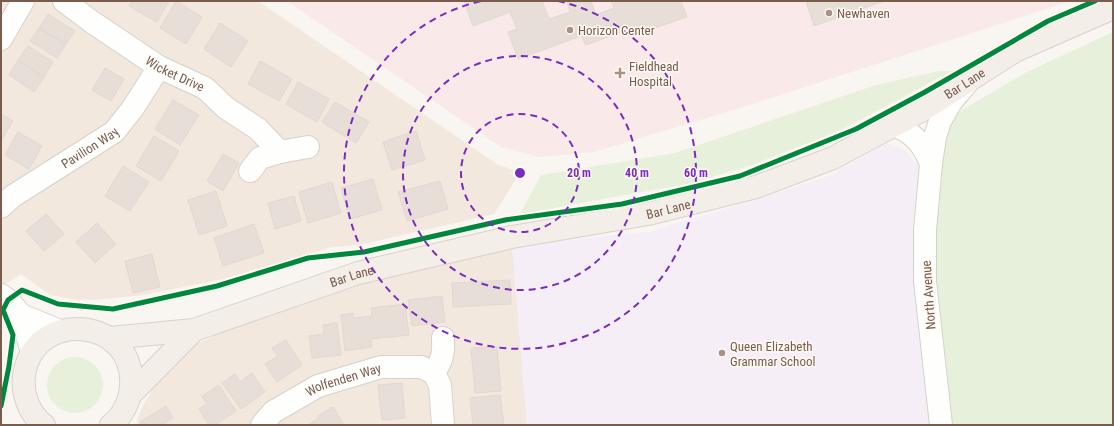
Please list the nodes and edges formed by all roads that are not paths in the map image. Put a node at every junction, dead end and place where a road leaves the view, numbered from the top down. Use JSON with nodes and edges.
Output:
{"nodes":[{"id":1,"x":23,"y":1,"type":"edge"},
{"id":2,"x":64,"y":1,"type":"edge"},
{"id":3,"x":1113,"y":8,"type":"edge"},
{"id":4,"x":1,"y":39,"type":"edge"},
{"id":5,"x":159,"y":67,"type":"junction"},
{"id":6,"x":969,"y":81,"type":"junction"},
{"id":7,"x":894,"y":125,"type":"junction"},
{"id":8,"x":308,"y":147,"type":"dead end"},
{"id":9,"x":280,"y":152,"type":"junction"},
{"id":10,"x":931,"y":164,"type":"junction"},
{"id":11,"x":250,"y":171,"type":"dead end"},
{"id":12,"x":1,"y":207,"type":"edge"},
{"id":13,"x":1,"y":295,"type":"edge"},
{"id":14,"x":21,"y":315,"type":"junction"},
{"id":15,"x":194,"y":330,"type":"junction"},
{"id":16,"x":60,"y":331,"type":"junction"},
{"id":17,"x":110,"y":338,"type":"junction"},
{"id":18,"x":443,"y":338,"type":"dead end"},
{"id":19,"x":32,"y":352,"type":"junction"},
{"id":20,"x":434,"y":373,"type":"junction"},
{"id":21,"x":127,"y":409,"type":"edge"},
{"id":22,"x":272,"y":421,"type":"edge"},
{"id":23,"x":36,"y":422,"type":"edge"},
{"id":24,"x":111,"y":425,"type":"edge"},
{"id":25,"x":443,"y":425,"type":"edge"},
{"id":26,"x":942,"y":425,"type":"edge"}],
"edges":[{"from":1,"to":4,"type":"street"},
{"from":2,"to":5,"type":"street","name":"Wicket Drive"},
{"from":3,"to":6,"type":"main road","name":"Bar Lane"},
{"from":5,"to":9,"type":"street","name":"Wicket Drive"},
{"from":5,"to":12,"type":"street","name":"Pavilion Way"},
{"from":6,"to":7,"type":"main road","name":"Bar Lane"},
{"from":6,"to":10,"type":"street","name":"North Avenue"},
{"from":7,"to":10,"type":"street"},
{"from":7,"to":15,"type":"main road","name":"Bar Lane"},
{"from":8,"to":9,"type":"street"},
{"from":9,"to":11,"type":"street"},
{"from":10,"to":26,"type":"street","name":"North Avenue"},
{"from":13,"to":14,"type":"street"},
{"from":14,"to":16,"type":"street"},
{"from":14,"to":19,"type":"street"},
{"from":15,"to":17,"type":"main road","name":"Bar Lane"},
{"from":15,"to":21,"type":"main road","name":"Bar Lane"},
{"from":16,"to":17,"type":"main road"},
{"from":16,"to":19,"type":"main road"},
{"from":17,"to":21,"type":"main road"},
{"from":18,"to":20,"type":"street"},
{"from":19,"to":23,"type":"main road"},
{"from":20,"to":22,"type":"street","name":"Wolfenden Way"},
{"from":20,"to":25,"type":"street"},
{"from":21,"to":24,"type":"main road","name":"Bar Lane"}]}
